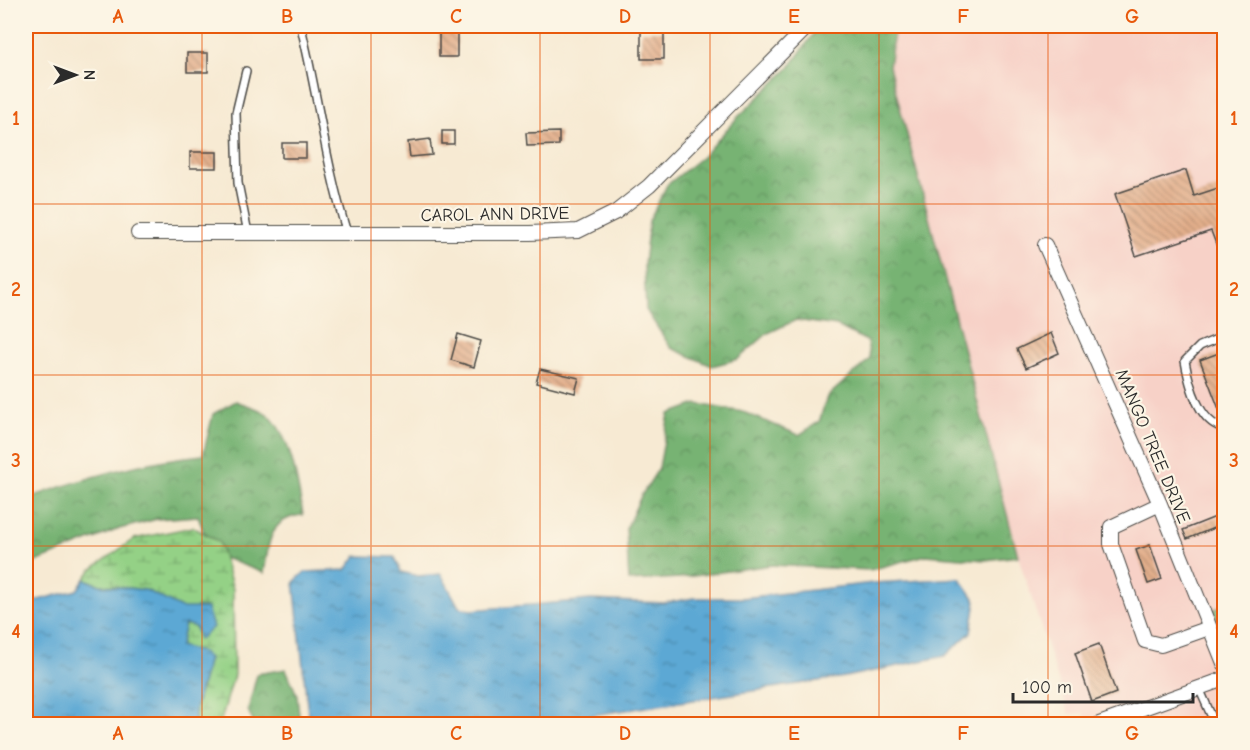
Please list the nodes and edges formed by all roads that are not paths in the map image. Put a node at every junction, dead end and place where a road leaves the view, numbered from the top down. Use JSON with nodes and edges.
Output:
{"nodes":[{"id":1,"x":808,"y":26,"type":"edge"},
{"id":2,"x":301,"y":27,"type":"dead end"},
{"id":3,"x":246,"y":71,"type":"dead end"},
{"id":4,"x":138,"y":233,"type":"dead end"},
{"id":5,"x":248,"y":233,"type":"junction"},
{"id":6,"x":347,"y":233,"type":"junction"},
{"id":7,"x":1045,"y":245,"type":"dead end"},
{"id":8,"x":1224,"y":336,"type":"edge"},
{"id":9,"x":1224,"y":428,"type":"edge"},
{"id":10,"x":1160,"y":504,"type":"junction"},
{"id":11,"x":1209,"y":628,"type":"junction"},
{"id":12,"x":1224,"y":663,"type":"edge"},
{"id":13,"x":1224,"y":679,"type":"edge"},
{"id":14,"x":1199,"y":688,"type":"junction"},
{"id":15,"x":1099,"y":724,"type":"edge"},
{"id":16,"x":1215,"y":724,"type":"edge"}],
"edges":[{"from":1,"to":6,"type":"street","name":"CAROL ANN DRIVE"},
{"from":2,"to":6,"type":"lane"},
{"from":3,"to":5,"type":"lane"},
{"from":4,"to":5,"type":"street","name":"CAROL ANN DRIVE"},
{"from":5,"to":6,"type":"street","name":"CAROL ANN DRIVE"},
{"from":7,"to":10,"type":"street","name":"MANGO TREE DRIVE"},
{"from":8,"to":9,"type":"lane"},
{"from":10,"to":11,"type":"street","name":"MANGO TREE DRIVE"},
{"from":10,"to":11,"type":"street"},
{"from":11,"to":12,"type":"street","name":"MANGO TREE DRIVE"},
{"from":13,"to":14,"type":"street"},
{"from":14,"to":15,"type":"street"},
{"from":14,"to":16,"type":"lane"}]}
